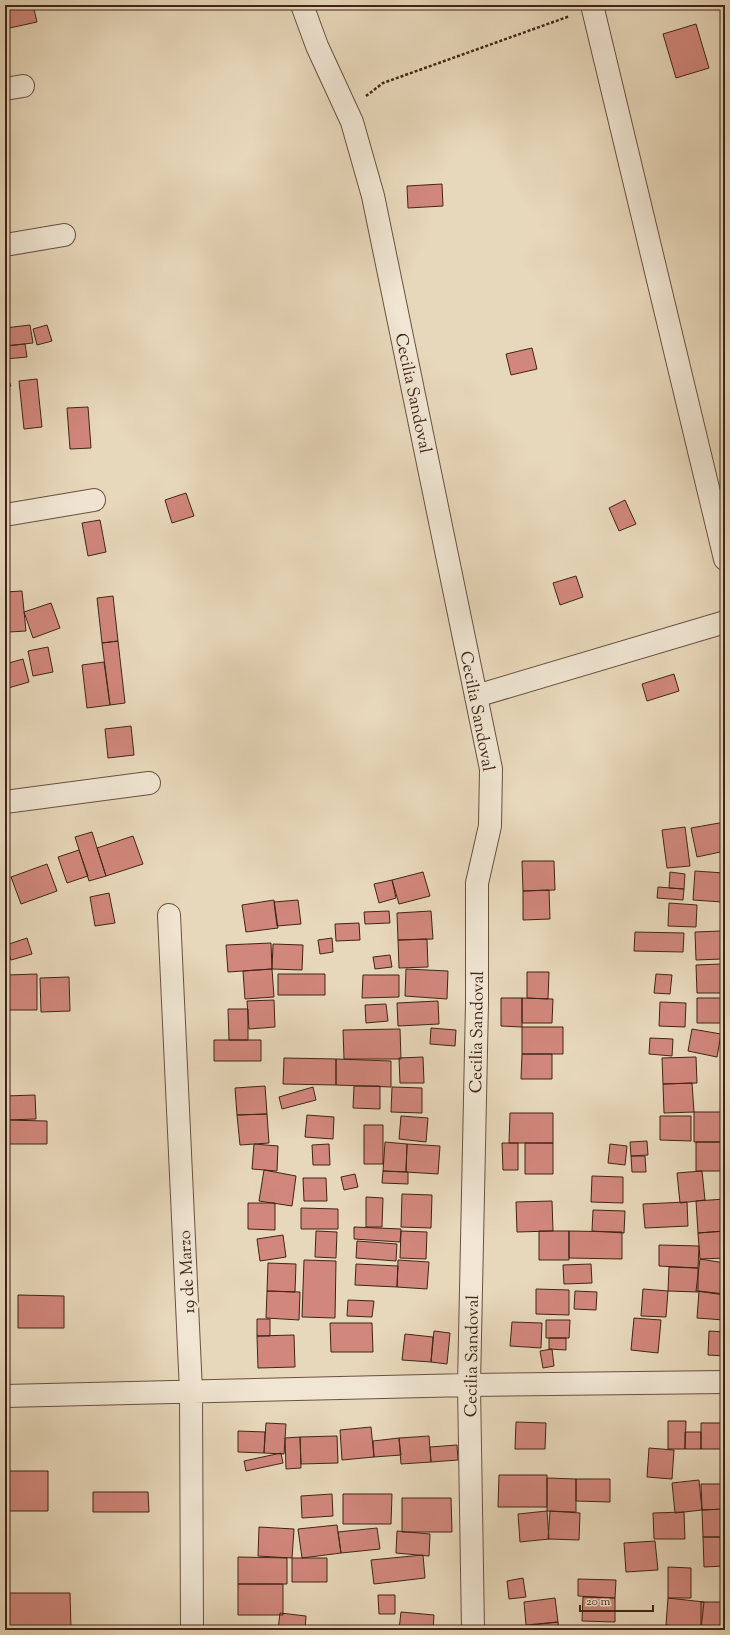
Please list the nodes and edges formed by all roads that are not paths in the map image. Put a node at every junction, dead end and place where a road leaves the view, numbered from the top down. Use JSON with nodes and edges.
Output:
{"nodes":[{"id":1,"x":302,"y":5,"type":"edge"},
{"id":2,"x":592,"y":6,"type":"edge"},
{"id":3,"x":64,"y":235,"type":"dead end"},
{"id":4,"x":5,"y":245,"type":"edge"},
{"id":5,"x":94,"y":500,"type":"dead end"},
{"id":6,"x":5,"y":515,"type":"edge"},
{"id":7,"x":725,"y":559,"type":"edge"},
{"id":8,"x":725,"y":622,"type":"edge"},
{"id":9,"x":476,"y":696,"type":"junction"},
{"id":10,"x":149,"y":783,"type":"dead end"},
{"id":11,"x":5,"y":802,"type":"edge"},
{"id":12,"x":169,"y":915,"type":"dead end"},
{"id":13,"x":725,"y":1382,"type":"edge"},
{"id":14,"x":470,"y":1385,"type":"junction"},
{"id":15,"x":191,"y":1391,"type":"junction"},
{"id":16,"x":5,"y":1396,"type":"edge"},
{"id":17,"x":192,"y":1630,"type":"edge"},
{"id":18,"x":473,"y":1630,"type":"edge"}],
"edges":[{"from":1,"to":9,"type":"street","name":"Cecilia Sandoval"},
{"from":2,"to":7,"type":"street"},
{"from":3,"to":4,"type":"street"},
{"from":5,"to":6,"type":"street"},
{"from":8,"to":9,"type":"street"},
{"from":9,"to":14,"type":"street","name":"Cecilia Sandoval"},
{"from":10,"to":11,"type":"street"},
{"from":12,"to":15,"type":"street","name":"19 de Marzo"},
{"from":13,"to":14,"type":"street"},
{"from":14,"to":15,"type":"street"},
{"from":14,"to":18,"type":"street","name":"Cecilia Sandoval"},
{"from":15,"to":16,"type":"street"},
{"from":15,"to":17,"type":"street","name":"19 de Marzo"}]}
